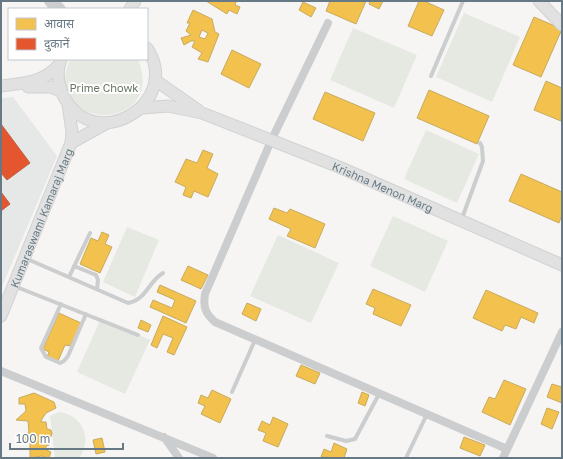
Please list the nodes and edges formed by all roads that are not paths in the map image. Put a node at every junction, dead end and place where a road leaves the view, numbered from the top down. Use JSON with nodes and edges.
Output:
{"nodes":[{"id":1,"x":463,"y":1,"type":"edge"},
{"id":2,"x":539,"y":1,"type":"edge"},
{"id":3,"x":551,"y":1,"type":"edge"},
{"id":4,"x":562,"y":13,"type":"edge"},
{"id":5,"x":328,"y":23,"type":"dead end"},
{"id":6,"x":562,"y":25,"type":"edge"},
{"id":7,"x":148,"y":50,"type":"edge"},
{"id":8,"x":60,"y":62,"type":"edge"},
{"id":9,"x":431,"y":76,"type":"dead end"},
{"id":10,"x":155,"y":80,"type":"junction"},
{"id":11,"x":1,"y":86,"type":"edge"},
{"id":12,"x":1,"y":90,"type":"edge"},
{"id":13,"x":61,"y":91,"type":"junction"},
{"id":14,"x":68,"y":104,"type":"junction"},
{"id":15,"x":142,"y":108,"type":"junction"},
{"id":16,"x":202,"y":113,"type":"junction"},
{"id":17,"x":106,"y":123,"type":"junction"},
{"id":18,"x":271,"y":141,"type":"junction"},
{"id":19,"x":480,"y":142,"type":"dead end"},
{"id":20,"x":71,"y":143,"type":"junction"},
{"id":21,"x":461,"y":221,"type":"junction"},
{"id":22,"x":90,"y":233,"type":"dead end"},
{"id":23,"x":25,"y":258,"type":"junction"},
{"id":24,"x":562,"y":265,"type":"edge"},
{"id":25,"x":74,"y":266,"type":"junction"},
{"id":26,"x":163,"y":273,"type":"dead end"},
{"id":27,"x":69,"y":277,"type":"junction"},
{"id":28,"x":14,"y":286,"type":"junction"},
{"id":29,"x":97,"y":289,"type":"junction"},
{"id":30,"x":61,"y":304,"type":"junction"},
{"id":31,"x":86,"y":314,"type":"junction"},
{"id":32,"x":1,"y":316,"type":"edge"},
{"id":33,"x":562,"y":332,"type":"edge"},
{"id":34,"x":138,"y":335,"type":"dead end"},
{"id":35,"x":255,"y":340,"type":"junction"},
{"id":36,"x":1,"y":371,"type":"edge"},
{"id":37,"x":232,"y":392,"type":"dead end"},
{"id":38,"x":379,"y":394,"type":"junction"},
{"id":39,"x":427,"y":414,"type":"junction"},
{"id":40,"x":327,"y":436,"type":"dead end"},
{"id":41,"x":164,"y":437,"type":"junction"},
{"id":42,"x":507,"y":449,"type":"junction"},
{"id":43,"x":180,"y":458,"type":"edge"},
{"id":44,"x":213,"y":458,"type":"edge"},
{"id":45,"x":406,"y":458,"type":"edge"},
{"id":46,"x":503,"y":458,"type":"edge"}],
"edges":[{"from":1,"to":9,"type":"lane"},
{"from":2,"to":6,"type":"main road"},
{"from":3,"to":4,"type":"main road"},
{"from":5,"to":18,"type":"street"},
{"from":7,"to":10,"type":"main road"},
{"from":8,"to":11,"type":"main road"},
{"from":8,"to":13,"type":"main road"},
{"from":10,"to":15,"type":"main road"},
{"from":10,"to":16,"type":"main road","name":"Krishna Menon Marg"},
{"from":12,"to":13,"type":"main road"},
{"from":13,"to":14,"type":"main road"},
{"from":14,"to":17,"type":"main road"},
{"from":14,"to":20,"type":"main road","name":"Kumaraswami Kamaraj Marg"},
{"from":15,"to":16,"type":"main road","name":"Krishna Menon Marg"},
{"from":15,"to":17,"type":"main road"},
{"from":16,"to":18,"type":"main road","name":"Krishna Menon Marg"},
{"from":17,"to":20,"type":"main road","name":"Kumaraswami Kamaraj Marg"},
{"from":18,"to":21,"type":"main road","name":"Krishna Menon Marg"},
{"from":18,"to":35,"type":"street"},
{"from":19,"to":21,"type":"lane"},
{"from":20,"to":23,"type":"main road","name":"Kumaraswami Kamaraj Marg"},
{"from":21,"to":24,"type":"main road","name":"Krishna Menon Marg"},
{"from":22,"to":25,"type":"lane"},
{"from":23,"to":27,"type":"lane"},
{"from":23,"to":28,"type":"main road","name":"Kumaraswami Kamaraj Marg"},
{"from":25,"to":27,"type":"lane"},
{"from":25,"to":29,"type":"lane"},
{"from":26,"to":29,"type":"lane"},
{"from":27,"to":29,"type":"lane"},
{"from":28,"to":30,"type":"lane"},
{"from":28,"to":32,"type":"main road","name":"Kumaraswami Kamaraj Marg"},
{"from":30,"to":31,"type":"lane"},
{"from":30,"to":31,"type":"lane"},
{"from":31,"to":34,"type":"lane"},
{"from":33,"to":42,"type":"street"},
{"from":35,"to":37,"type":"lane"},
{"from":35,"to":38,"type":"street"},
{"from":36,"to":41,"type":"street"},
{"from":38,"to":39,"type":"street"},
{"from":38,"to":40,"type":"lane"},
{"from":39,"to":42,"type":"street"},
{"from":39,"to":45,"type":"lane"},
{"from":41,"to":43,"type":"street"},
{"from":41,"to":44,"type":"street"},
{"from":42,"to":46,"type":"street"}]}
